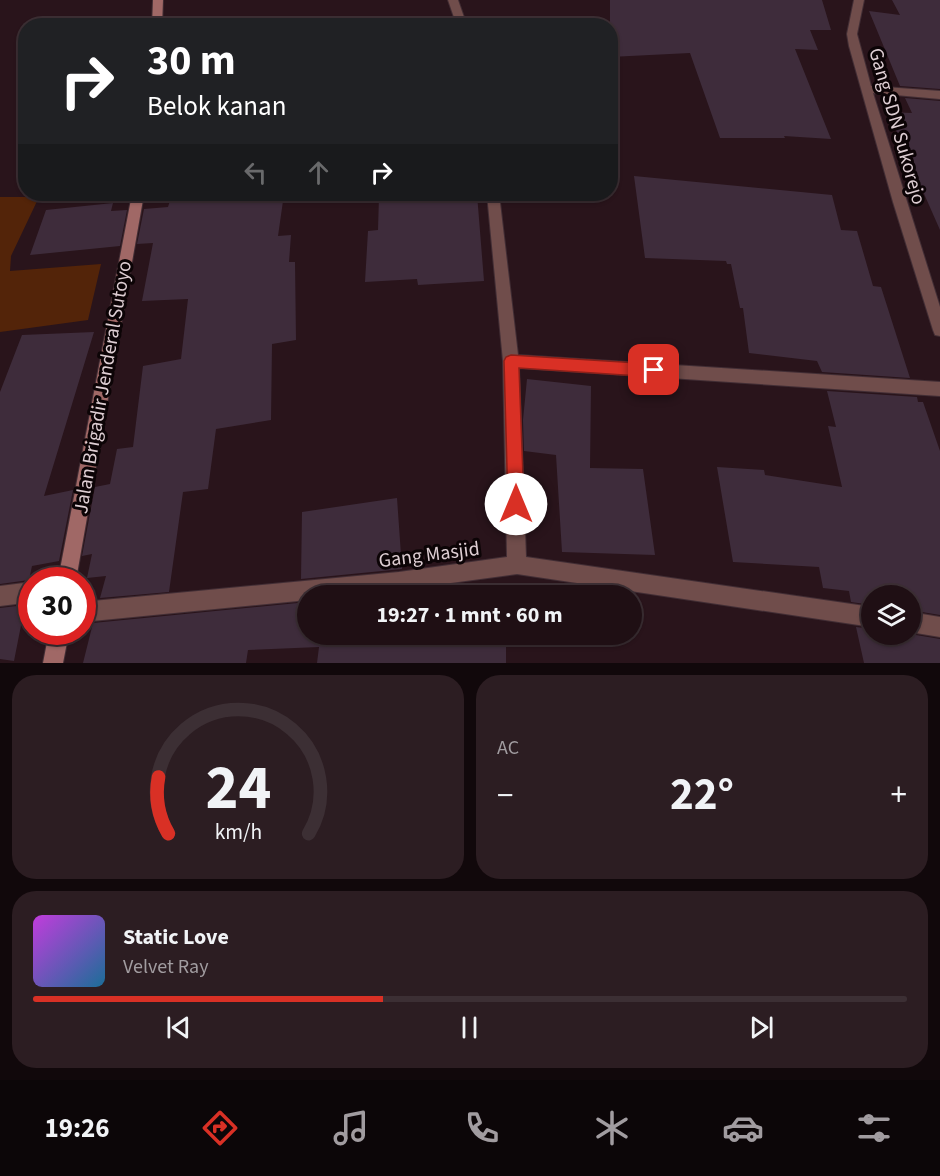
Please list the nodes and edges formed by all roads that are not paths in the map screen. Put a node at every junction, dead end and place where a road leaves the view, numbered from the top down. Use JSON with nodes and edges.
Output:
{"nodes":[{"id":1,"x":158,"y":0,"type":"edge"},
{"id":2,"x":453,"y":0,"type":"edge"},
{"id":3,"x":859,"y":0,"type":"edge"},
{"id":4,"x":157,"y":18,"type":"edge"},
{"id":5,"x":459,"y":18,"type":"edge"},
{"id":6,"x":866,"y":89,"type":"junction"},
{"id":7,"x":940,"y":95,"type":"edge"},
{"id":8,"x":137,"y":201,"type":"edge"},
{"id":9,"x":494,"y":201,"type":"edge"},
{"id":10,"x":940,"y":330,"type":"edge"},
{"id":11,"x":511,"y":361,"type":"junction"},
{"id":12,"x":940,"y":389,"type":"edge"},
{"id":13,"x":517,"y":565,"type":"junction"},
{"id":14,"x":69,"y":567,"type":"edge"},
{"id":15,"x":18,"y":594,"type":"edge"},
{"id":16,"x":0,"y":596,"type":"edge"},
{"id":17,"x":96,"y":611,"type":"edge"},
{"id":18,"x":861,"y":615,"type":"edge"},
{"id":19,"x":921,"y":624,"type":"edge"},
{"id":20,"x":940,"y":627,"type":"edge"},
{"id":21,"x":56,"y":645,"type":"edge"},
{"id":22,"x":53,"y":663,"type":"edge"}],
"edges":[{"from":1,"to":4,"type":"street"},
{"from":2,"to":5,"type":"street"},
{"from":3,"to":6,"type":"street","name":"Gang SDN Sukorejo"},
{"from":6,"to":7,"type":"street"},
{"from":6,"to":10,"type":"street","name":"Gang SDN Sukorejo"},
{"from":8,"to":14,"type":"street","name":"Jalan Brigadir Jenderal Sutoyo"},
{"from":9,"to":11,"type":"street"},
{"from":11,"to":12,"type":"street"},
{"from":11,"to":13,"type":"street"},
{"from":13,"to":17,"type":"street","name":"Gang Masjid"},
{"from":13,"to":18,"type":"street","name":"Gang Masjid"},
{"from":15,"to":16,"type":"street"},
{"from":19,"to":20,"type":"street"},
{"from":21,"to":22,"type":"street"}]}
